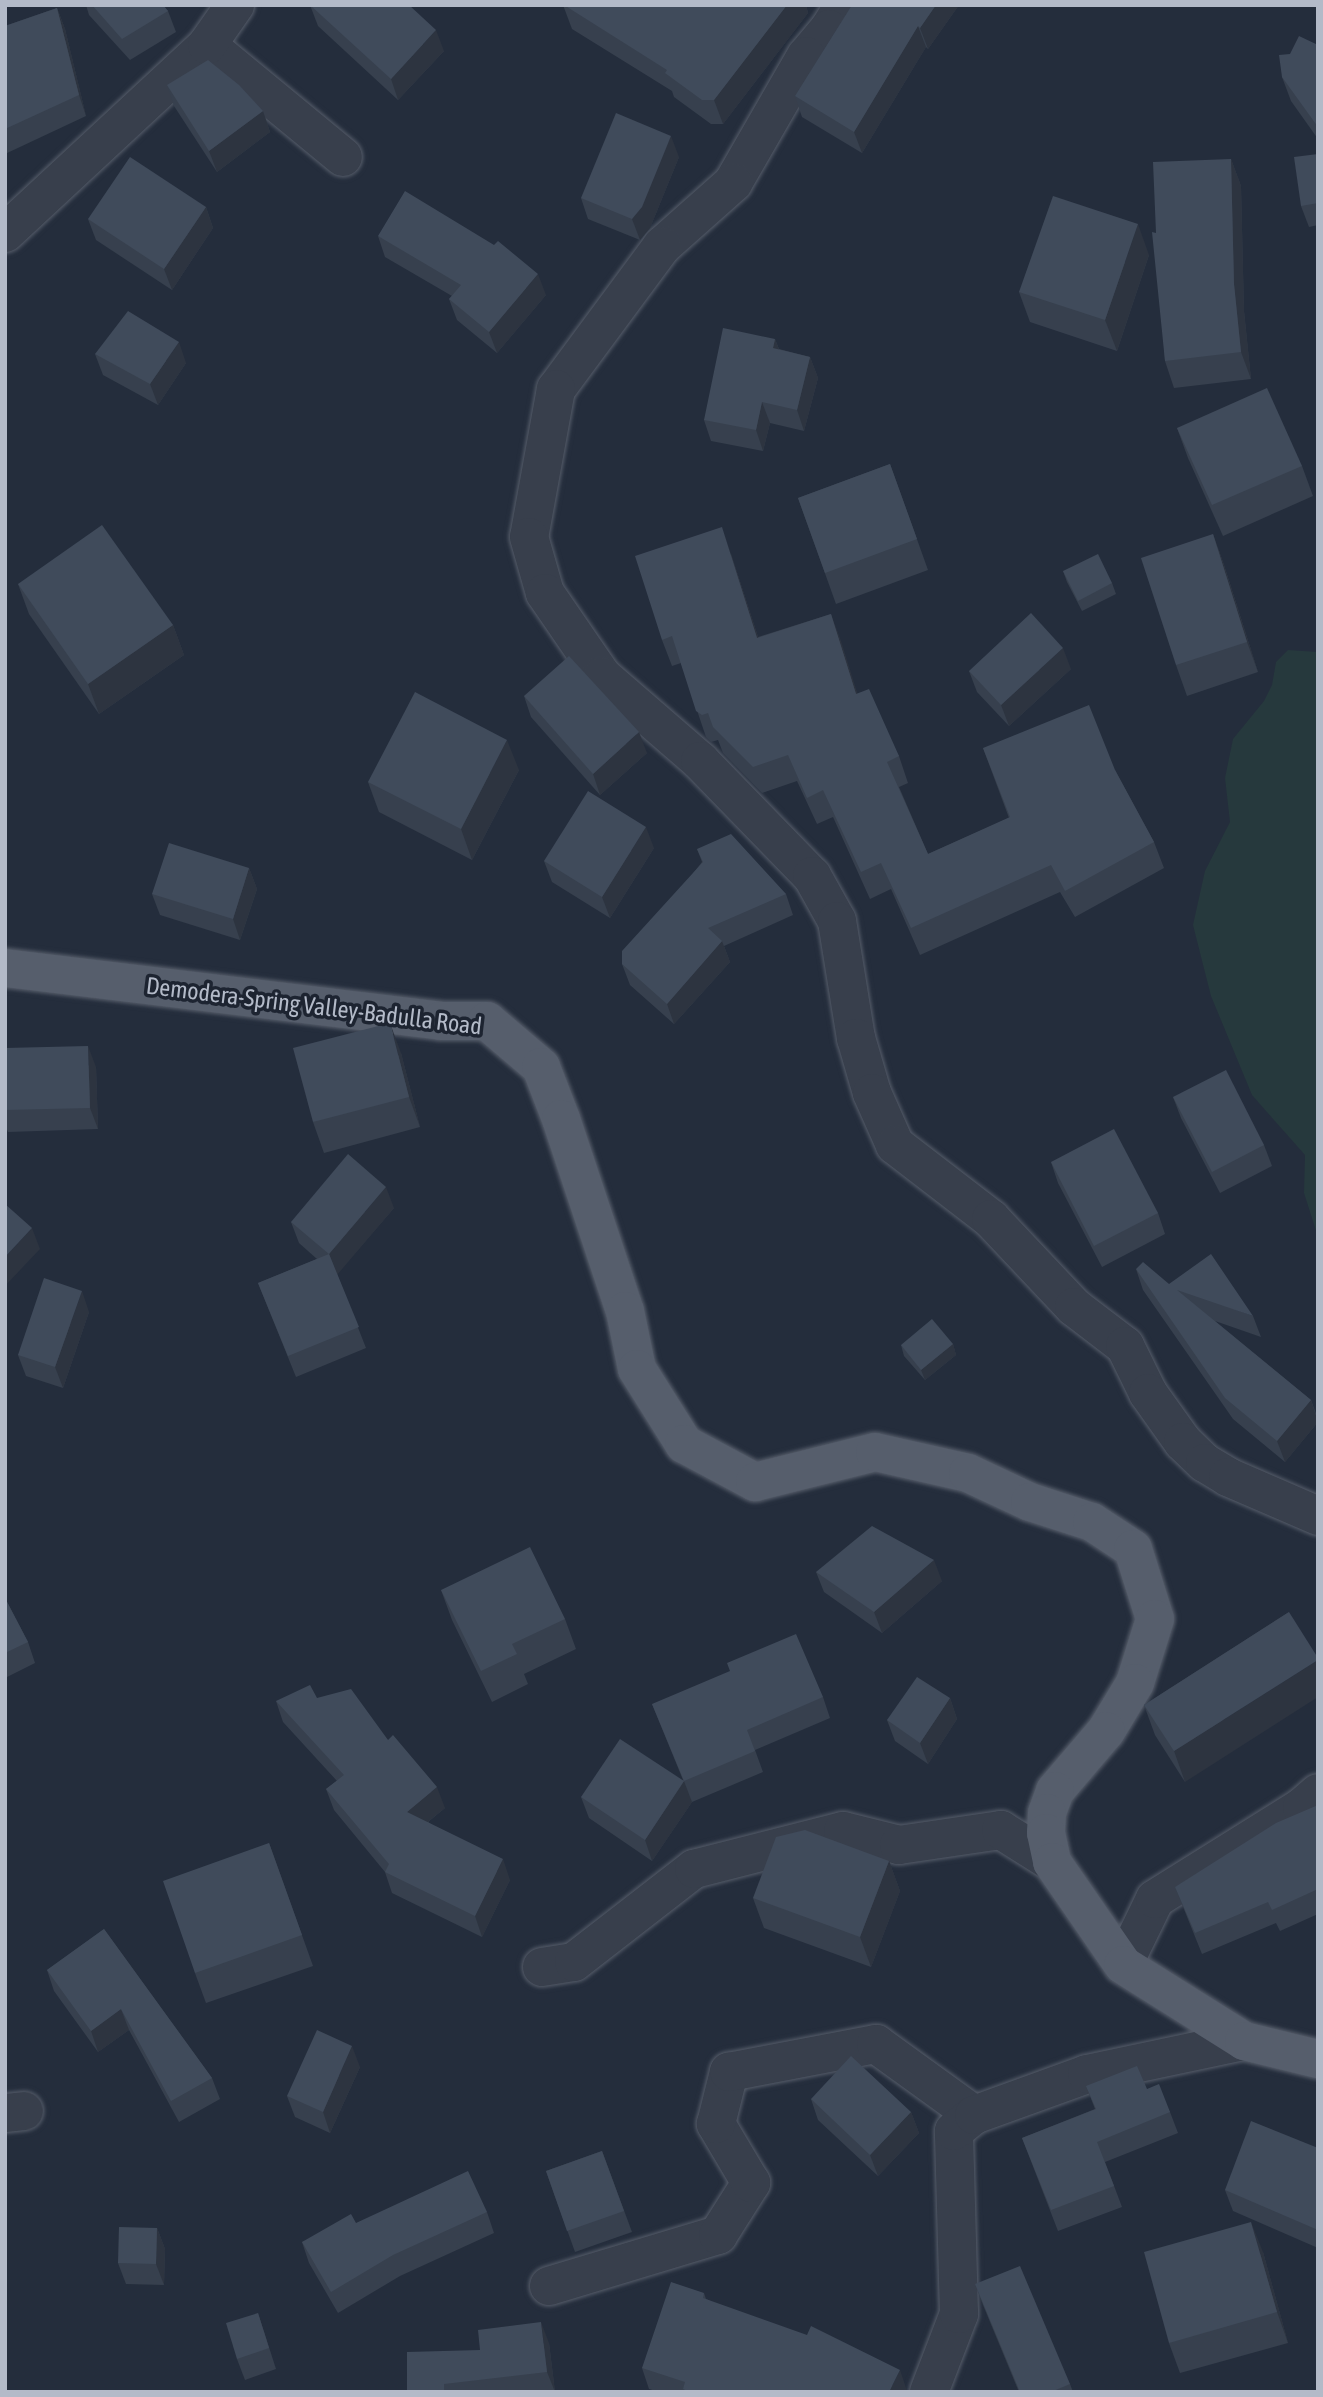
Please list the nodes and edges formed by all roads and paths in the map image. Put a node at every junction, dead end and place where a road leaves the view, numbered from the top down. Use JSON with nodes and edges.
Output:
{"nodes":[{"id":1,"x":235,"y":5,"type":"edge"},
{"id":2,"x":844,"y":5,"type":"edge"},
{"id":3,"x":207,"y":45,"type":"junction"},
{"id":4,"x":343,"y":157,"type":"dead end"},
{"id":5,"x":5,"y":233,"type":"edge"},
{"id":6,"x":5,"y":968,"type":"edge"},
{"id":7,"x":1318,"y":1516,"type":"edge"},
{"id":8,"x":1318,"y":1793,"type":"edge"},
{"id":9,"x":1052,"y":1862,"type":"junction"},
{"id":10,"x":1123,"y":1965,"type":"junction"},
{"id":11,"x":542,"y":1968,"type":"dead end"},
{"id":12,"x":1244,"y":2041,"type":"junction"},
{"id":13,"x":1318,"y":2059,"type":"edge"},
{"id":14,"x":974,"y":2116,"type":"junction"},
{"id":15,"x":549,"y":2286,"type":"dead end"},
{"id":16,"x":929,"y":2392,"type":"edge"}],
"edges":[{"from":1,"to":3,"type":"lane"},
{"from":2,"to":7,"type":"lane"},
{"from":3,"to":4,"type":"lane"},
{"from":3,"to":5,"type":"lane"},
{"from":6,"to":9,"type":"main road","name":"Demodera-Spring Valley-Badulla Road"},
{"from":8,"to":10,"type":"lane"},
{"from":9,"to":10,"type":"main road","name":"Demodera-Spring Valley-Badulla Road"},
{"from":9,"to":11,"type":"lane"},
{"from":10,"to":12,"type":"main road","name":"Demodera-Spring Valley-Badulla Road"},
{"from":12,"to":13,"type":"main road","name":"Demodera-Spring Valley-Badulla Road"},
{"from":12,"to":14,"type":"lane"},
{"from":14,"to":15,"type":"lane"},
{"from":14,"to":16,"type":"lane"}]}
